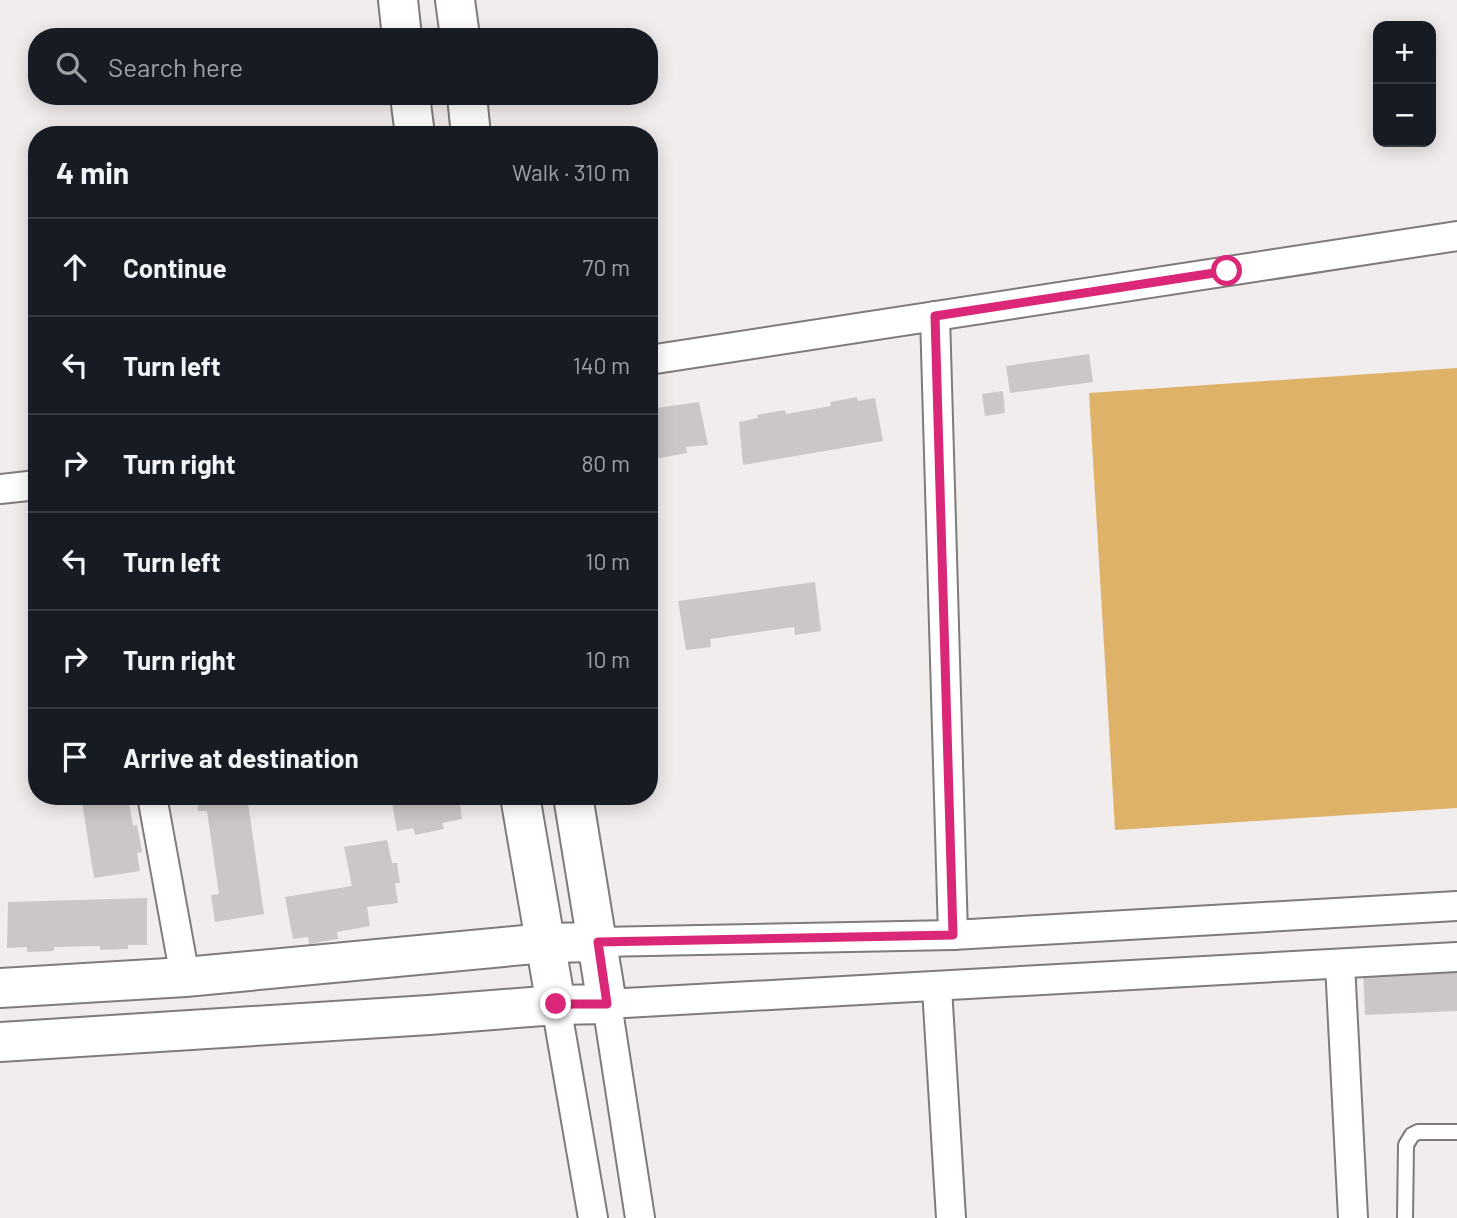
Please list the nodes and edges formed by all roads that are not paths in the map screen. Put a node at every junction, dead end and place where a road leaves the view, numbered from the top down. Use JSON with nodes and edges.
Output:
{"nodes":[{"id":1,"x":398,"y":0,"type":"edge"},
{"id":2,"x":455,"y":0,"type":"edge"},
{"id":3,"x":401,"y":28,"type":"edge"},
{"id":4,"x":459,"y":28,"type":"edge"},
{"id":5,"x":411,"y":105,"type":"edge"},
{"id":6,"x":468,"y":105,"type":"edge"},
{"id":7,"x":414,"y":126,"type":"edge"},
{"id":8,"x":470,"y":126,"type":"edge"},
{"id":9,"x":1457,"y":236,"type":"edge"},
{"id":10,"x":935,"y":316,"type":"junction"},
{"id":11,"x":658,"y":359,"type":"edge"},
{"id":12,"x":28,"y":486,"type":"edge"},
{"id":13,"x":0,"y":489,"type":"edge"},
{"id":14,"x":154,"y":805,"type":"edge"},
{"id":15,"x":522,"y":805,"type":"edge"},
{"id":16,"x":575,"y":805,"type":"edge"},
{"id":17,"x":1457,"y":906,"type":"edge"},
{"id":18,"x":953,"y":935,"type":"junction"},
{"id":19,"x":598,"y":942,"type":"junction"},
{"id":20,"x":545,"y":943,"type":"junction"},
{"id":21,"x":1457,"y":957,"type":"edge"},
{"id":22,"x":1340,"y":964,"type":"junction"},
{"id":23,"x":185,"y":977,"type":"junction"},
{"id":24,"x":0,"y":988,"type":"edge"},
{"id":25,"x":937,"y":988,"type":"junction"},
{"id":26,"x":556,"y":1004,"type":"junction"},
{"id":27,"x":607,"y":1004,"type":"junction"},
{"id":28,"x":0,"y":1042,"type":"edge"},
{"id":29,"x":1457,"y":1132,"type":"edge"},
{"id":30,"x":593,"y":1218,"type":"edge"},
{"id":31,"x":640,"y":1218,"type":"edge"},
{"id":32,"x":951,"y":1218,"type":"edge"},
{"id":33,"x":1353,"y":1218,"type":"edge"},
{"id":34,"x":1405,"y":1218,"type":"edge"}],
"edges":[{"from":1,"to":3,"type":"main road"},
{"from":2,"to":4,"type":"main road"},
{"from":5,"to":7,"type":"main road"},
{"from":6,"to":8,"type":"main road"},
{"from":9,"to":10,"type":"street"},
{"from":10,"to":11,"type":"street"},
{"from":10,"to":18,"type":"street"},
{"from":12,"to":13,"type":"street"},
{"from":14,"to":23,"type":"street"},
{"from":15,"to":20,"type":"main road"},
{"from":16,"to":19,"type":"main road"},
{"from":17,"to":18,"type":"street"},
{"from":18,"to":19,"type":"street"},
{"from":19,"to":20,"type":"main road"},
{"from":19,"to":27,"type":"main road"},
{"from":20,"to":23,"type":"main road"},
{"from":20,"to":26,"type":"main road"},
{"from":21,"to":22,"type":"street"},
{"from":22,"to":25,"type":"street"},
{"from":22,"to":33,"type":"street"},
{"from":23,"to":24,"type":"main road"},
{"from":25,"to":27,"type":"street"},
{"from":25,"to":32,"type":"street"},
{"from":26,"to":27,"type":"main road"},
{"from":26,"to":28,"type":"main road"},
{"from":26,"to":30,"type":"street"},
{"from":27,"to":31,"type":"street"},
{"from":29,"to":34,"type":"lane"}]}
